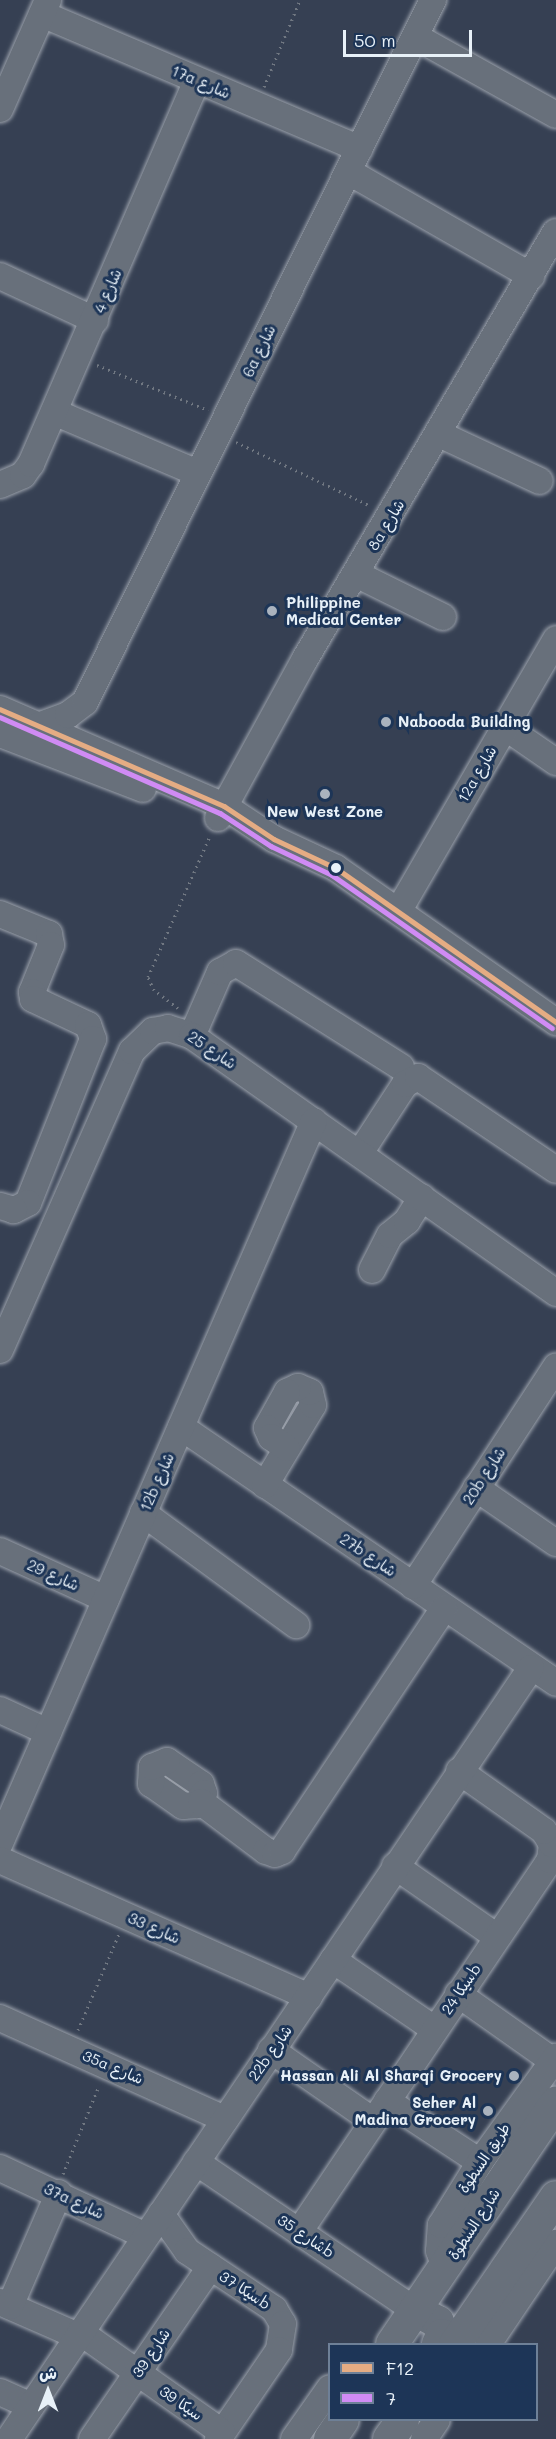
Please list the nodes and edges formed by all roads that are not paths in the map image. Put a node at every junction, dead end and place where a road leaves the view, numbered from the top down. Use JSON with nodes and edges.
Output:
{"nodes":[{"id":1,"x":432,"y":0,"type":"edge"},
{"id":2,"x":45,"y":7,"type":"edge"},
{"id":3,"x":416,"y":37,"type":"junction"},
{"id":4,"x":197,"y":80,"type":"junction"},
{"id":5,"x":2,"y":98,"type":"edge"},
{"id":6,"x":556,"y":115,"type":"edge"},
{"id":7,"x":354,"y":160,"type":"junction"},
{"id":8,"x":556,"y":232,"type":"edge"},
{"id":9,"x":0,"y":276,"type":"edge"},
{"id":10,"x":531,"y":276,"type":"junction"},
{"id":11,"x":95,"y":320,"type":"junction"},
{"id":12,"x":54,"y":412,"type":"junction"},
{"id":13,"x":439,"y":434,"type":"junction"},
{"id":14,"x":198,"y":473,"type":"junction"},
{"id":15,"x":540,"y":481,"type":"dead end"},
{"id":16,"x":0,"y":485,"type":"edge"},
{"id":17,"x":356,"y":574,"type":"junction"},
{"id":18,"x":443,"y":617,"type":"dead end"},
{"id":19,"x":556,"y":639,"type":"edge"},
{"id":20,"x":85,"y":702,"type":"junction"},
{"id":21,"x":0,"y":709,"type":"edge"},
{"id":22,"x":38,"y":726,"type":"junction"},
{"id":23,"x":505,"y":727,"type":"junction"},
{"id":24,"x":0,"y":734,"type":"edge"},
{"id":25,"x":90,"y":749,"type":"junction"},
{"id":26,"x":556,"y":762,"type":"edge"},
{"id":27,"x":221,"y":812,"type":"junction"},
{"id":28,"x":399,"y":910,"type":"junction"},
{"id":29,"x":0,"y":914,"type":"edge"},
{"id":30,"x":556,"y":1022,"type":"edge"},
{"id":31,"x":192,"y":1036,"type":"junction"},
{"id":32,"x":401,"y":1068,"type":"dead end"},
{"id":33,"x":314,"y":1121,"type":"junction"},
{"id":34,"x":360,"y":1153,"type":"junction"},
{"id":35,"x":556,"y":1170,"type":"edge"},
{"id":36,"x":422,"y":1197,"type":"junction"},
{"id":37,"x":0,"y":1206,"type":"edge"},
{"id":38,"x":372,"y":1270,"type":"dead end"},
{"id":39,"x":556,"y":1293,"type":"edge"},
{"id":40,"x":0,"y":1350,"type":"edge"},
{"id":41,"x":552,"y":1383,"type":"edge"},
{"id":42,"x":181,"y":1427,"type":"junction"},
{"id":43,"x":287,"y":1448,"type":"dead end"},
{"id":44,"x":265,"y":1485,"type":"junction"},
{"id":45,"x":476,"y":1488,"type":"junction"},
{"id":46,"x":143,"y":1513,"type":"junction"},
{"id":47,"x":556,"y":1543,"type":"edge"},
{"id":48,"x":0,"y":1551,"type":"edge"},
{"id":49,"x":413,"y":1586,"type":"junction"},
{"id":50,"x":106,"y":1599,"type":"junction"},
{"id":51,"x":444,"y":1608,"type":"junction"},
{"id":52,"x":296,"y":1625,"type":"dead end"},
{"id":53,"x":531,"y":1668,"type":"junction"},
{"id":54,"x":556,"y":1683,"type":"edge"},
{"id":55,"x":0,"y":1710,"type":"edge"},
{"id":56,"x":48,"y":1732,"type":"junction"},
{"id":57,"x":459,"y":1771,"type":"junction"},
{"id":58,"x":201,"y":1802,"type":"dead end"},
{"id":59,"x":0,"y":1843,"type":"edge"},
{"id":60,"x":0,"y":1860,"type":"edge"},
{"id":61,"x":395,"y":1866,"type":"junction"},
{"id":62,"x":497,"y":1936,"type":"junction"},
{"id":63,"x":333,"y":1960,"type":"junction"},
{"id":64,"x":458,"y":1994,"type":"junction"},
{"id":65,"x":309,"y":1997,"type":"junction"},
{"id":66,"x":0,"y":2018,"type":"edge"},
{"id":67,"x":434,"y":2029,"type":"junction"},
{"id":68,"x":271,"y":2050,"type":"junction"},
{"id":69,"x":555,"y":2059,"type":"edge"},
{"id":70,"x":556,"y":2103,"type":"edge"},
{"id":71,"x":380,"y":2111,"type":"junction"},
{"id":72,"x":225,"y":2119,"type":"junction"},
{"id":73,"x":196,"y":2162,"type":"junction"},
{"id":74,"x":480,"y":2162,"type":"junction"},
{"id":75,"x":0,"y":2168,"type":"edge"},
{"id":76,"x":57,"y":2192,"type":"junction"},
{"id":77,"x":556,"y":2198,"type":"edge"},
{"id":78,"x":161,"y":2214,"type":"junction"},
{"id":79,"x":299,"y":2232,"type":"junction"},
{"id":80,"x":146,"y":2236,"type":"junction"},
{"id":81,"x":556,"y":2243,"type":"edge"},
{"id":82,"x":210,"y":2267,"type":"junction"},
{"id":83,"x":445,"y":2268,"type":"junction"},
{"id":84,"x":5,"y":2304,"type":"edge"},
{"id":85,"x":415,"y":2310,"type":"junction"},
{"id":86,"x":79,"y":2334,"type":"junction"},
{"id":87,"x":393,"y":2343,"type":"edge"},
{"id":88,"x":438,"y":2343,"type":"edge"},
{"id":89,"x":456,"y":2343,"type":"edge"},
{"id":90,"x":489,"y":2343,"type":"edge"},
{"id":91,"x":138,"y":2373,"type":"junction"},
{"id":92,"x":328,"y":2391,"type":"edge"},
{"id":93,"x":0,"y":2392,"type":"edge"},
{"id":94,"x":31,"y":2406,"type":"junction"},
{"id":95,"x":342,"y":2421,"type":"edge"},
{"id":96,"x":390,"y":2421,"type":"edge"},
{"id":97,"x":402,"y":2421,"type":"edge"},
{"id":98,"x":436,"y":2421,"type":"edge"},
{"id":99,"x":220,"y":2435,"type":"edge"},
{"id":100,"x":9,"y":2439,"type":"edge"},
{"id":101,"x":92,"y":2439,"type":"edge"},
{"id":102,"x":294,"y":2439,"type":"edge"},
{"id":103,"x":330,"y":2439,"type":"edge"},
{"id":104,"x":383,"y":2439,"type":"edge"},
{"id":105,"x":389,"y":2439,"type":"edge"},
{"id":106,"x":424,"y":2439,"type":"edge"}],
"edges":[{"from":1,"to":3,"type":"street","name":"6a شارع"},
{"from":2,"to":4,"type":"street","name":"17a شارع"},
{"from":2,"to":5,"type":"street"},
{"from":3,"to":6,"type":"street"},
{"from":3,"to":7,"type":"street","name":"6a شارع"},
{"from":4,"to":7,"type":"street","name":"17a شارع"},
{"from":4,"to":11,"type":"street","name":"شارع 4"},
{"from":7,"to":10,"type":"street","name":"17a شارع"},
{"from":7,"to":14,"type":"street","name":"6a شارع"},
{"from":8,"to":10,"type":"street","name":"8a شارع"},
{"from":9,"to":11,"type":"street"},
{"from":10,"to":13,"type":"street","name":"8a شارع"},
{"from":11,"to":12,"type":"street","name":"شارع 4"},
{"from":12,"to":14,"type":"street"},
{"from":12,"to":16,"type":"street","name":"شارع 4"},
{"from":13,"to":15,"type":"street"},
{"from":13,"to":17,"type":"street","name":"8a شارع"},
{"from":14,"to":20,"type":"street","name":"6a شارع"},
{"from":17,"to":18,"type":"street"},
{"from":17,"to":27,"type":"street","name":"8a شارع"},
{"from":19,"to":23,"type":"street","name":"12a شارع"},
{"from":20,"to":22,"type":"street"},
{"from":20,"to":25,"type":"street","name":"6a شارع"},
{"from":21,"to":22,"type":"street"},
{"from":22,"to":25,"type":"street"},
{"from":23,"to":26,"type":"street"},
{"from":23,"to":28,"type":"street","name":"12a شارع"},
{"from":24,"to":27,"type":"street"},
{"from":25,"to":27,"type":"street"},
{"from":27,"to":28,"type":"street"},
{"from":28,"to":30,"type":"street"},
{"from":29,"to":37,"type":"street"},
{"from":31,"to":32,"type":"street"},
{"from":31,"to":33,"type":"street","name":"شارع 25"},
{"from":31,"to":40,"type":"street","name":"شارع 25"},
{"from":33,"to":34,"type":"street","name":"شارع 25"},
{"from":33,"to":42,"type":"street","name":"12b شارع"},
{"from":34,"to":35,"type":"street"},
{"from":34,"to":36,"type":"street","name":"شارع 25"},
{"from":36,"to":38,"type":"street"},
{"from":36,"to":39,"type":"street","name":"شارع 25"},
{"from":41,"to":45,"type":"street","name":"20b شارع"},
{"from":42,"to":44,"type":"street","name":"27b شارع"},
{"from":42,"to":46,"type":"street","name":"12b شارع"},
{"from":43,"to":44,"type":"street"},
{"from":44,"to":49,"type":"street","name":"27b شارع"},
{"from":45,"to":47,"type":"street"},
{"from":45,"to":49,"type":"street","name":"20b شارع"},
{"from":46,"to":50,"type":"street","name":"12b شارع"},
{"from":46,"to":52,"type":"street"},
{"from":48,"to":50,"type":"street","name":"شارع 29"},
{"from":49,"to":51,"type":"street","name":"27b شارع"},
{"from":50,"to":56,"type":"street","name":"12b شارع"},
{"from":51,"to":53,"type":"street","name":"27b شارع"},
{"from":51,"to":58,"type":"street"},
{"from":53,"to":54,"type":"street","name":"27b شارع"},
{"from":53,"to":57,"type":"street","name":"22b شارع"},
{"from":55,"to":56,"type":"street"},
{"from":56,"to":59,"type":"street","name":"12b شارع"},
{"from":57,"to":61,"type":"street","name":"22b شارع"},
{"from":57,"to":62,"type":"street","name":"سيكا 24b"},
{"from":60,"to":65,"type":"street","name":"شارع 33"},
{"from":61,"to":62,"type":"street"},
{"from":61,"to":63,"type":"street","name":"22b شارع"},
{"from":62,"to":64,"type":"street","name":"سيكا 24b"},
{"from":63,"to":65,"type":"street","name":"22b شارع"},
{"from":63,"to":67,"type":"street"},
{"from":64,"to":67,"type":"street","name":"سيكا 24b"},
{"from":64,"to":69,"type":"street"},
{"from":65,"to":68,"type":"street","name":"22b شارع"},
{"from":66,"to":72,"type":"street","name":"35a شارع"},
{"from":67,"to":71,"type":"street","name":"سيكا 24b"},
{"from":68,"to":71,"type":"street"},
{"from":68,"to":72,"type":"street","name":"22b شارع"},
{"from":69,"to":74,"type":"street","name":"طريق السطوة"},
{"from":70,"to":83,"type":"main road","name":"شارع السطوة"},
{"from":71,"to":74,"type":"street"},
{"from":71,"to":79,"type":"street","name":"سيكا 24b"},
{"from":72,"to":73,"type":"street","name":"22b شارع"},
{"from":73,"to":78,"type":"street","name":"22b شارع"},
{"from":73,"to":79,"type":"street","name":"شارع 35b"},
{"from":74,"to":83,"type":"street","name":"طريق السطوة"},
{"from":75,"to":76,"type":"street","name":"37a شارع"},
{"from":76,"to":80,"type":"street","name":"37a شارع"},
{"from":76,"to":84,"type":"street"},
{"from":77,"to":89,"type":"main road"},
{"from":78,"to":80,"type":"street","name":"22b شارع"},
{"from":78,"to":82,"type":"street","name":"سيكا 37b"},
{"from":79,"to":85,"type":"street","name":"شارع 35b"},
{"from":80,"to":86,"type":"street","name":"22b شارع"},
{"from":81,"to":90,"type":"street"},
{"from":82,"to":91,"type":"street","name":"شارع 39"},
{"from":82,"to":99,"type":"street","name":"سيكا 37b"},
{"from":83,"to":85,"type":"main road","name":"شارع السطوة"},
{"from":84,"to":86,"type":"street","name":"سيكا 39"},
{"from":85,"to":87,"type":"main road","name":"شارع السطوة"},
{"from":85,"to":88,"type":"main road"},
{"from":86,"to":91,"type":"street","name":"سيكا 39"},
{"from":86,"to":94,"type":"street","name":"22b شارع"},
{"from":91,"to":99,"type":"street","name":"سيكا 39"},
{"from":91,"to":101,"type":"street","name":"شارع 39"},
{"from":92,"to":102,"type":"street"},
{"from":93,"to":94,"type":"street"},
{"from":94,"to":100,"type":"street","name":"22b شارع"},
{"from":95,"to":103,"type":"main road"},
{"from":96,"to":104,"type":"main road"},
{"from":97,"to":105,"type":"main road"},
{"from":98,"to":106,"type":"street"}]}
